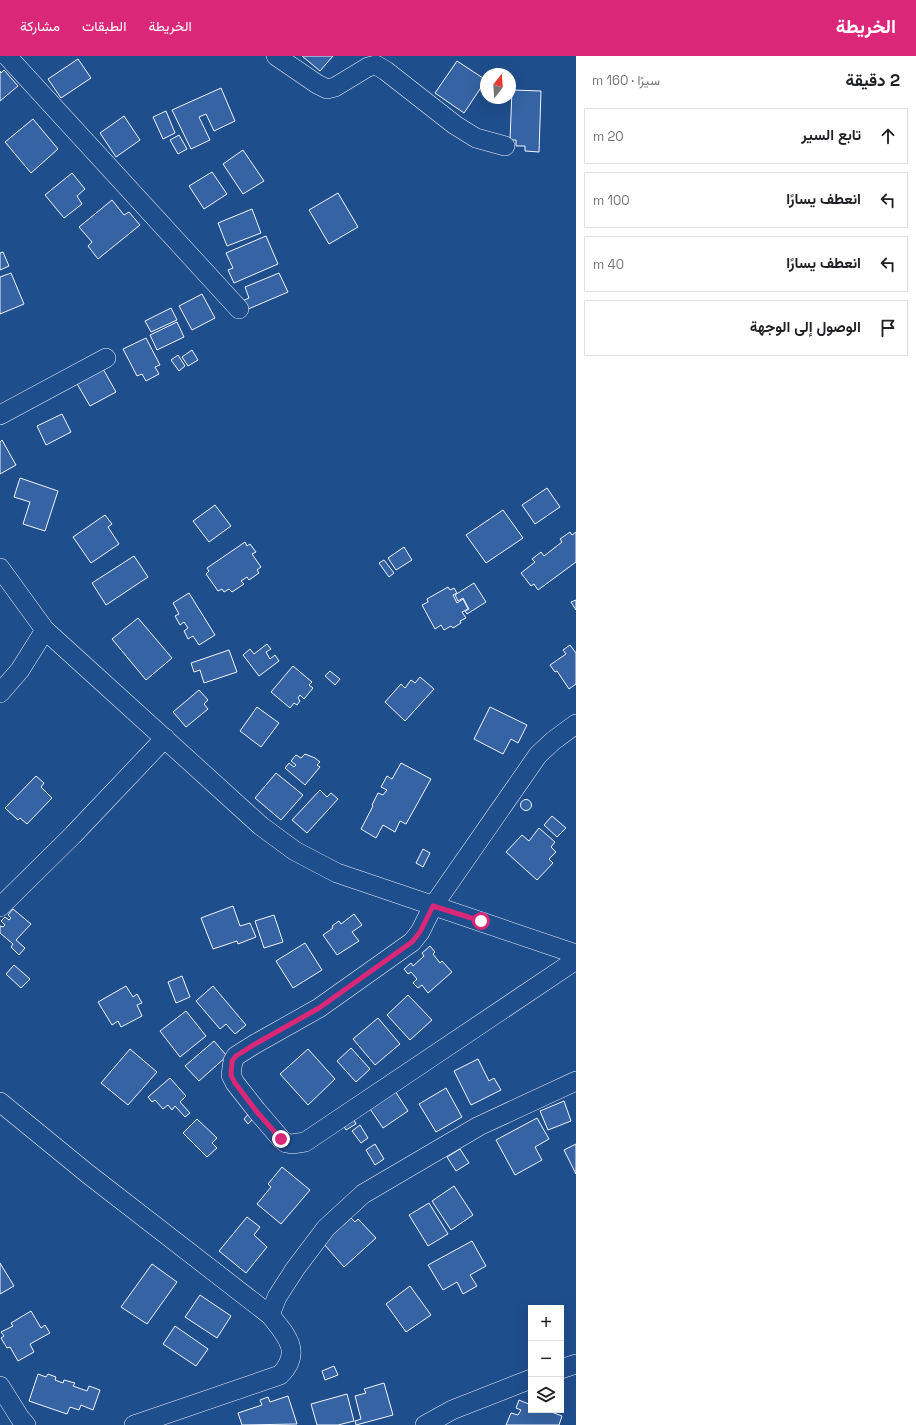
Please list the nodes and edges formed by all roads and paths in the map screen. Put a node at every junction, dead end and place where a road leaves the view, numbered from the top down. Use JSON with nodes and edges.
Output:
{"nodes":[{"id":1,"x":7,"y":56,"type":"edge"},
{"id":2,"x":276,"y":56,"type":"edge"},
{"id":3,"x":505,"y":146,"type":"dead end"},
{"id":4,"x":239,"y":309,"type":"dead end"},
{"id":5,"x":106,"y":358,"type":"dead end"},
{"id":6,"x":0,"y":415,"type":"edge"},
{"id":7,"x":0,"y":568,"type":"edge"},
{"id":8,"x":45,"y":630,"type":"junction"},
{"id":9,"x":0,"y":693,"type":"edge"},
{"id":10,"x":576,"y":724,"type":"edge"},
{"id":11,"x":165,"y":738,"type":"junction"},
{"id":12,"x":433,"y":906,"type":"junction"},
{"id":13,"x":0,"y":907,"type":"edge"},
{"id":14,"x":576,"y":954,"type":"edge"},
{"id":15,"x":576,"y":960,"type":"edge"},
{"id":16,"x":576,"y":1081,"type":"edge"},
{"id":17,"x":0,"y":1102,"type":"edge"},
{"id":18,"x":270,"y":1315,"type":"junction"},
{"id":19,"x":576,"y":1364,"type":"edge"},
{"id":20,"x":564,"y":1368,"type":"edge"},
{"id":21,"x":528,"y":1380,"type":"edge"},
{"id":22,"x":0,"y":1386,"type":"edge"},
{"id":23,"x":26,"y":1425,"type":"edge"},
{"id":24,"x":134,"y":1425,"type":"edge"},
{"id":25,"x":425,"y":1425,"type":"edge"}],
"edges":[{"from":1,"to":4,"type":"street"},
{"from":2,"to":3,"type":"street"},
{"from":5,"to":6,"type":"street"},
{"from":7,"to":8,"type":"street"},
{"from":8,"to":9,"type":"street"},
{"from":8,"to":11,"type":"street"},
{"from":10,"to":12,"type":"street"},
{"from":11,"to":12,"type":"street"},
{"from":11,"to":13,"type":"street"},
{"from":12,"to":14,"type":"street"},
{"from":12,"to":15,"type":"street"},
{"from":16,"to":18,"type":"street"},
{"from":17,"to":18,"type":"street"},
{"from":18,"to":24,"type":"street"},
{"from":19,"to":20,"type":"street"},
{"from":21,"to":25,"type":"street"},
{"from":22,"to":23,"type":"street"}]}
